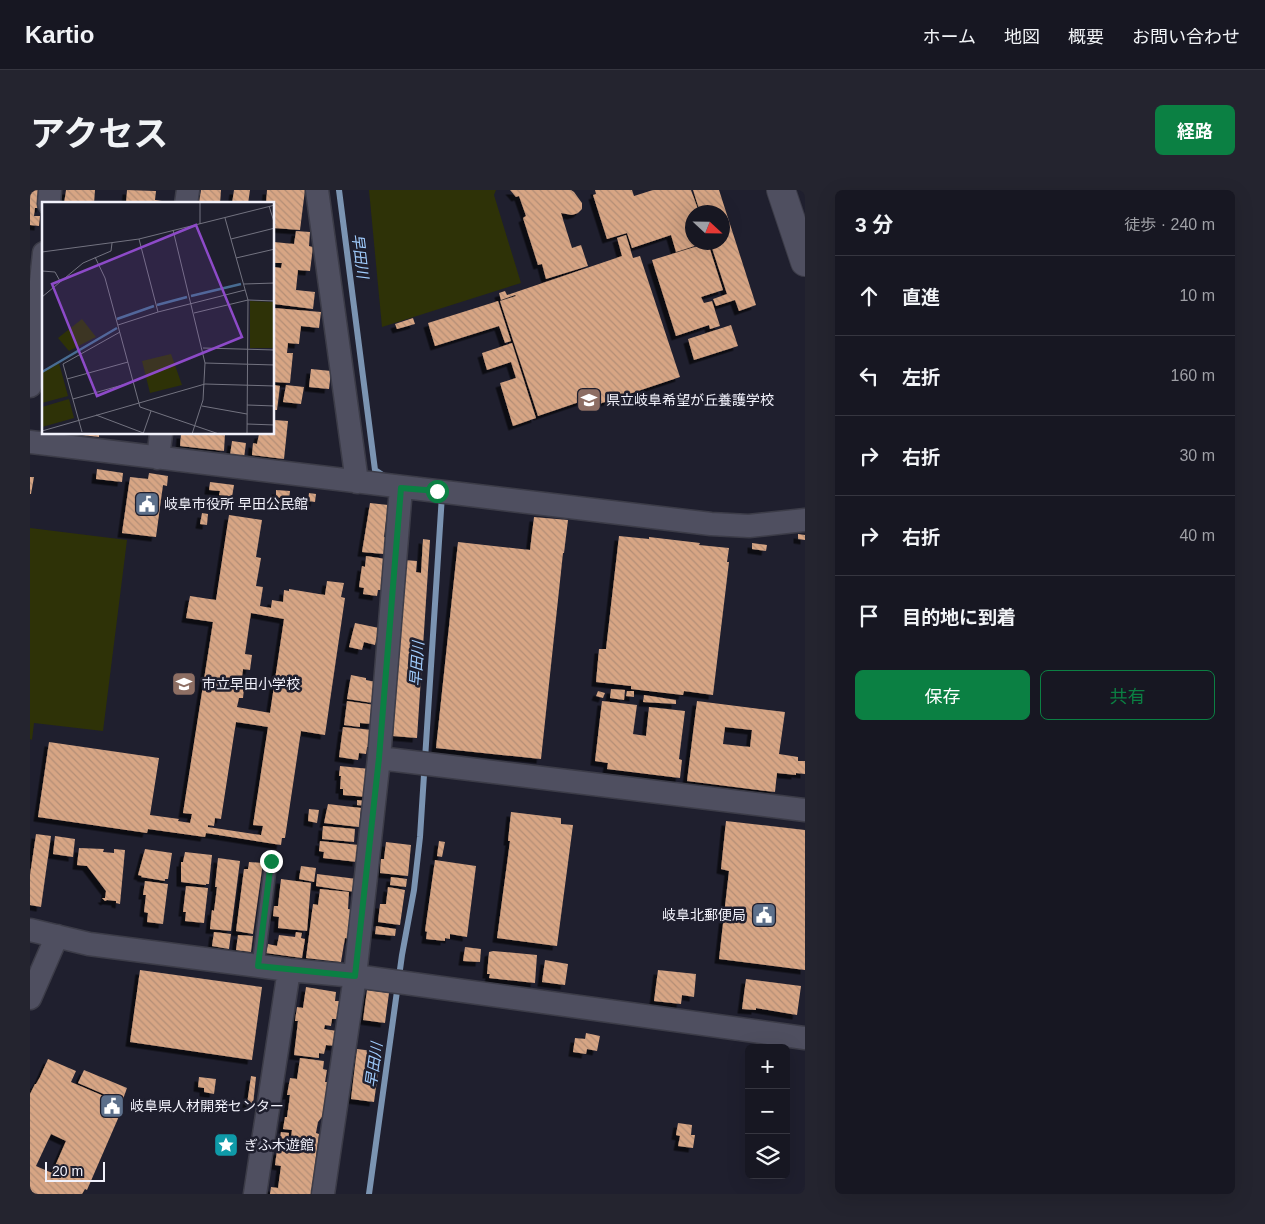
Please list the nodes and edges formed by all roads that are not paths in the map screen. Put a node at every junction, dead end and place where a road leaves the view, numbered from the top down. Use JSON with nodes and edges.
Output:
{"nodes":[{"id":1,"x":317,"y":190,"type":"edge"},
{"id":2,"x":781,"y":190,"type":"edge"},
{"id":3,"x":804,"y":253,"type":"edge"},
{"id":4,"x":42,"y":272,"type":"edge"},
{"id":5,"x":30,"y":386,"type":"edge"},
{"id":6,"x":161,"y":435,"type":"edge"},
{"id":7,"x":30,"y":442,"type":"edge"},
{"id":8,"x":158,"y":458,"type":"junction"},
{"id":9,"x":357,"y":482,"type":"junction"},
{"id":10,"x":401,"y":488,"type":"junction"},
{"id":11,"x":805,"y":520,"type":"edge"},
{"id":12,"x":379,"y":758,"type":"junction"},
{"id":13,"x":805,"y":810,"type":"edge"},
{"id":14,"x":271,"y":861,"type":"dead end"},
{"id":15,"x":30,"y":930,"type":"edge"},
{"id":16,"x":56,"y":936,"type":"junction"},
{"id":17,"x":258,"y":966,"type":"junction"},
{"id":18,"x":289,"y":970,"type":"junction"},
{"id":19,"x":355,"y":976,"type":"junction"},
{"id":20,"x":30,"y":998,"type":"edge"},
{"id":21,"x":805,"y":1038,"type":"edge"},
{"id":22,"x":255,"y":1194,"type":"edge"},
{"id":23,"x":323,"y":1194,"type":"edge"}],
"edges":[{"from":1,"to":9,"type":"street"},
{"from":2,"to":3,"type":"street"},
{"from":4,"to":5,"type":"street"},
{"from":6,"to":8,"type":"street"},
{"from":7,"to":8,"type":"street"},
{"from":8,"to":9,"type":"street"},
{"from":9,"to":10,"type":"street"},
{"from":10,"to":11,"type":"street"},
{"from":10,"to":12,"type":"street"},
{"from":12,"to":13,"type":"street"},
{"from":12,"to":19,"type":"street"},
{"from":14,"to":17,"type":"lane"},
{"from":15,"to":16,"type":"street"},
{"from":16,"to":17,"type":"street"},
{"from":16,"to":20,"type":"street"},
{"from":17,"to":18,"type":"street"},
{"from":18,"to":19,"type":"street"},
{"from":18,"to":22,"type":"street"},
{"from":19,"to":21,"type":"street"},
{"from":19,"to":23,"type":"street"}]}
